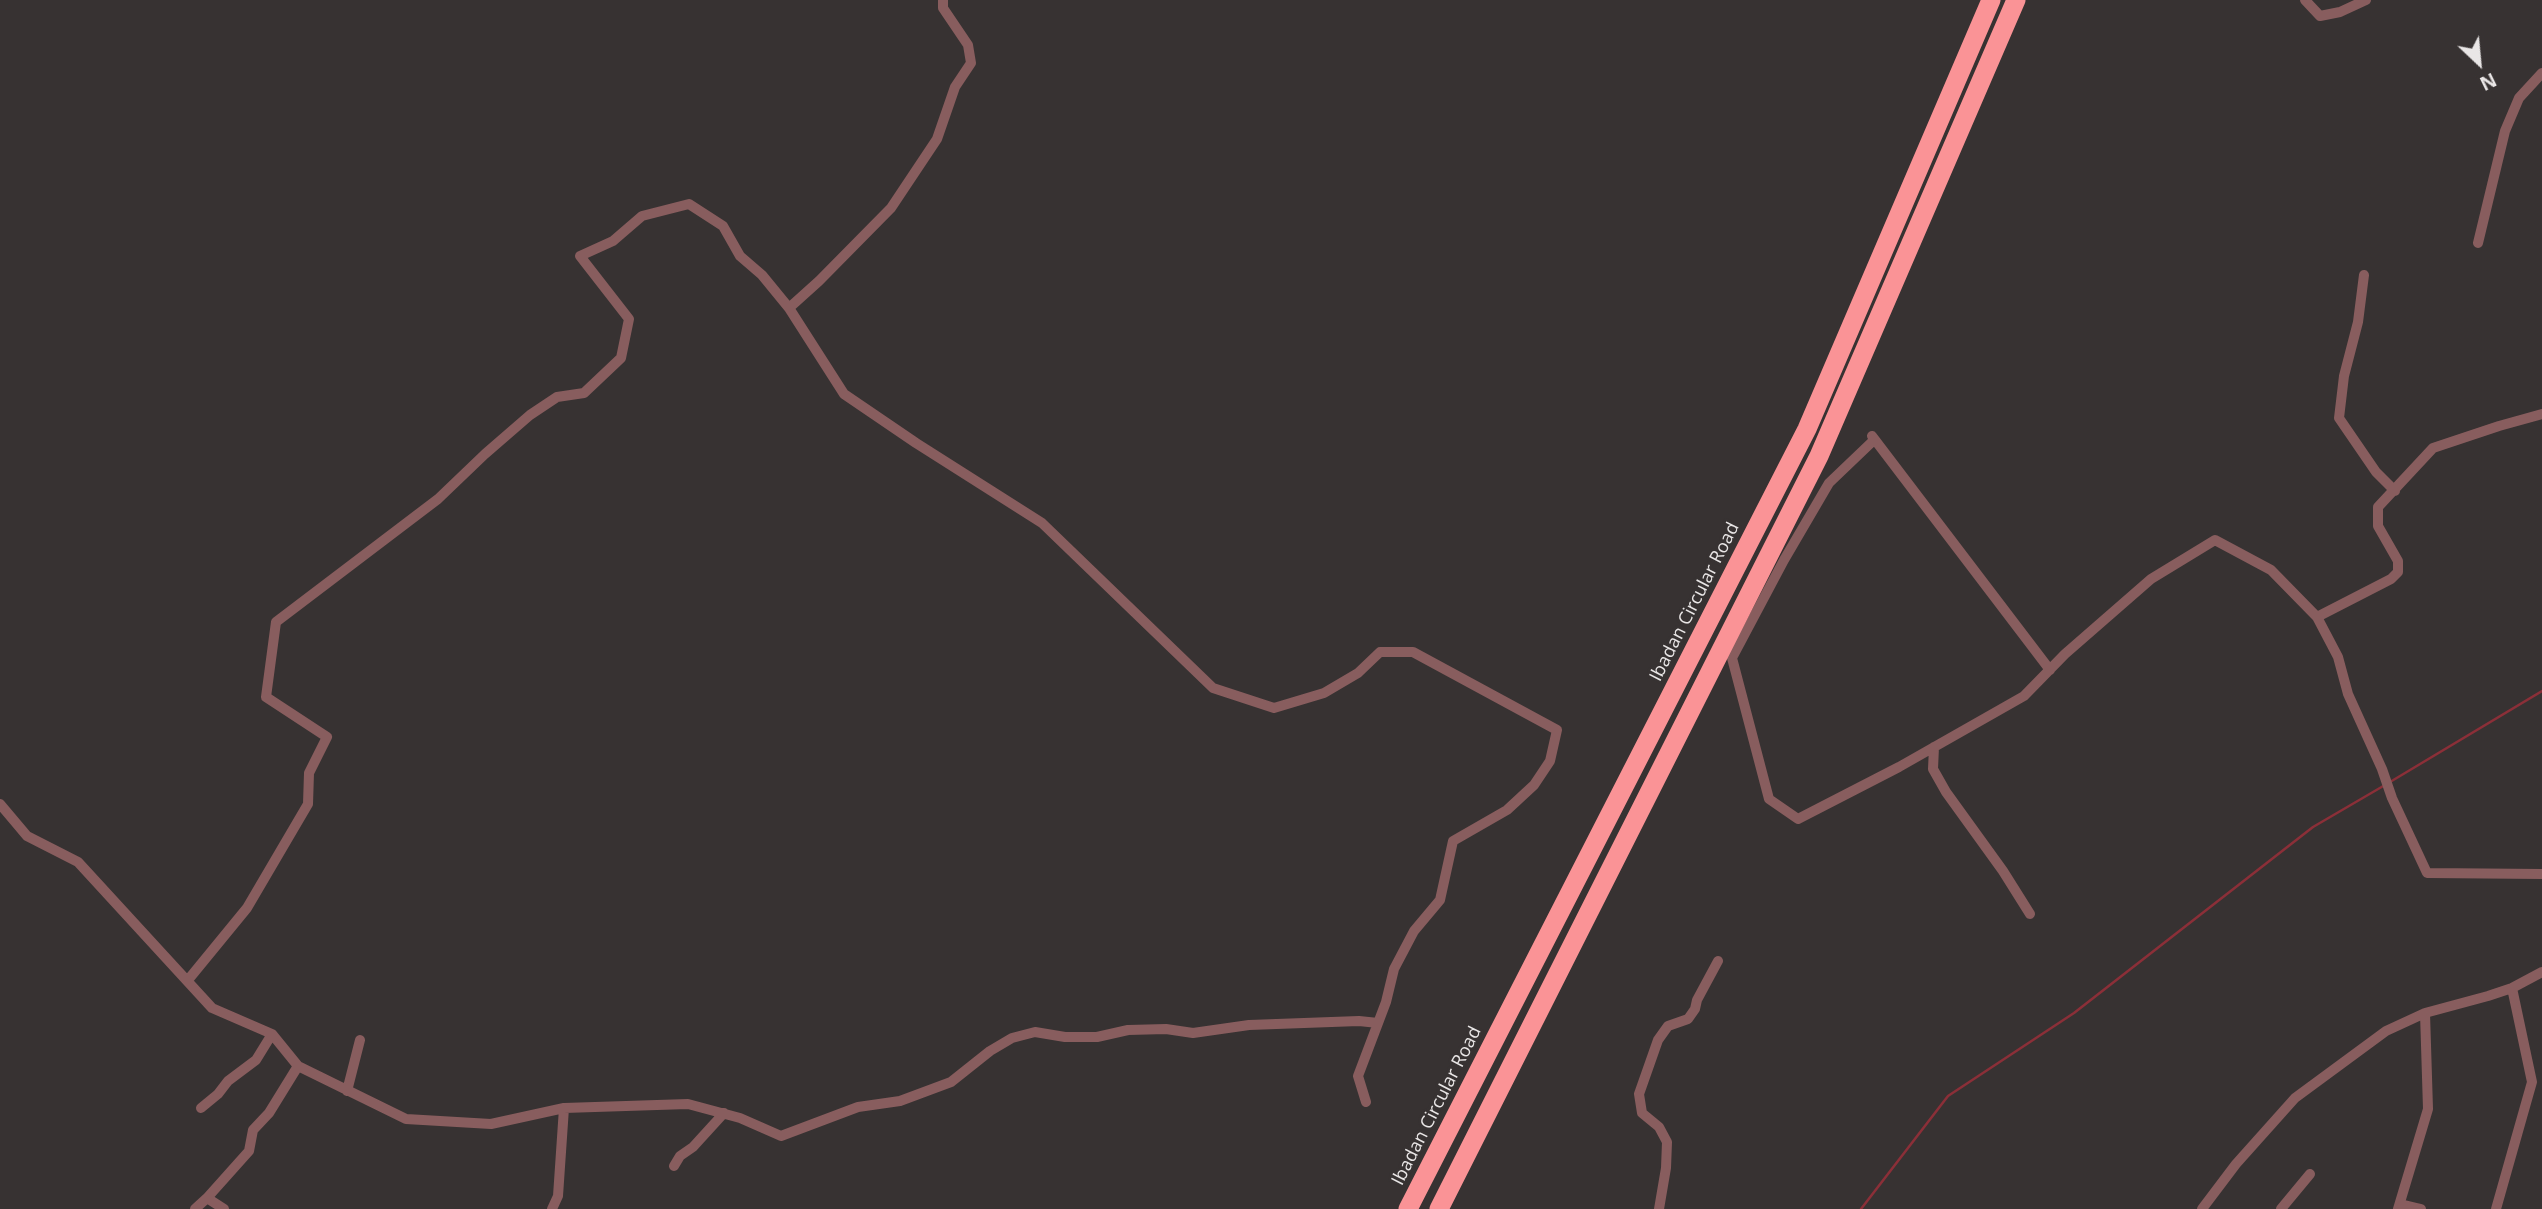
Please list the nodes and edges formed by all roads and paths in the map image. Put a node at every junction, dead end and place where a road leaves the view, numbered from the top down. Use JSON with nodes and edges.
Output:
{"nodes":[{"id":1,"x":943,"y":0,"type":"edge"},
{"id":2,"x":1991,"y":0,"type":"edge"},
{"id":3,"x":2016,"y":0,"type":"edge"},
{"id":4,"x":2305,"y":0,"type":"edge"},
{"id":5,"x":2365,"y":0,"type":"edge"},
{"id":6,"x":2542,"y":73,"type":"edge"},
{"id":7,"x":2478,"y":243,"type":"dead end"},
{"id":8,"x":2364,"y":275,"type":"dead end"},
{"id":9,"x":789,"y":308,"type":"junction"},
{"id":10,"x":2542,"y":414,"type":"edge"},
{"id":11,"x":2395,"y":491,"type":"junction"},
{"id":12,"x":2317,"y":617,"type":"junction"},
{"id":13,"x":2050,"y":670,"type":"junction"},
{"id":14,"x":1934,"y":747,"type":"junction"},
{"id":15,"x":0,"y":804,"type":"edge"},
{"id":16,"x":2542,"y":874,"type":"edge"},
{"id":17,"x":2030,"y":914,"type":"dead end"},
{"id":18,"x":1718,"y":961,"type":"dead end"},
{"id":19,"x":2542,"y":972,"type":"edge"},
{"id":20,"x":188,"y":980,"type":"junction"},
{"id":21,"x":2512,"y":988,"type":"junction"},
{"id":22,"x":2425,"y":1013,"type":"junction"},
{"id":23,"x":1378,"y":1023,"type":"junction"},
{"id":24,"x":272,"y":1034,"type":"junction"},
{"id":25,"x":360,"y":1040,"type":"dead end"},
{"id":26,"x":298,"y":1066,"type":"junction"},
{"id":27,"x":347,"y":1091,"type":"junction"},
{"id":28,"x":1366,"y":1102,"type":"dead end"},
{"id":29,"x":201,"y":1108,"type":"dead end"},
{"id":30,"x":564,"y":1108,"type":"junction"},
{"id":31,"x":724,"y":1114,"type":"junction"},
{"id":32,"x":674,"y":1166,"type":"dead end"},
{"id":33,"x":2310,"y":1174,"type":"dead end"},
{"id":34,"x":207,"y":1198,"type":"junction"},
{"id":35,"x":2399,"y":1206,"type":"edge"},
{"id":36,"x":195,"y":1209,"type":"edge"},
{"id":37,"x":223,"y":1209,"type":"edge"},
{"id":38,"x":552,"y":1209,"type":"edge"},
{"id":39,"x":1408,"y":1209,"type":"edge"},
{"id":40,"x":1439,"y":1209,"type":"edge"},
{"id":41,"x":1659,"y":1209,"type":"edge"},
{"id":42,"x":2202,"y":1209,"type":"edge"},
{"id":43,"x":2281,"y":1209,"type":"edge"},
{"id":44,"x":2420,"y":1209,"type":"edge"},
{"id":45,"x":2496,"y":1209,"type":"edge"}],
"edges":[{"from":1,"to":9,"type":"street"},
{"from":2,"to":39,"type":"highway","name":"Ibadan Circular Road"},
{"from":3,"to":40,"type":"highway"},
{"from":4,"to":5,"type":"street"},
{"from":6,"to":7,"type":"street"},
{"from":8,"to":11,"type":"street"},
{"from":9,"to":20,"type":"street"},
{"from":9,"to":23,"type":"street"},
{"from":10,"to":11,"type":"street"},
{"from":11,"to":12,"type":"street"},
{"from":12,"to":13,"type":"street"},
{"from":12,"to":16,"type":"street"},
{"from":13,"to":14,"type":"street"},
{"from":13,"to":14,"type":"street"},
{"from":14,"to":17,"type":"street"},
{"from":15,"to":20,"type":"street"},
{"from":18,"to":41,"type":"street"},
{"from":19,"to":21,"type":"street"},
{"from":20,"to":24,"type":"street"},
{"from":21,"to":22,"type":"street"},
{"from":21,"to":45,"type":"street"},
{"from":22,"to":35,"type":"street"},
{"from":22,"to":42,"type":"street"},
{"from":23,"to":28,"type":"street"},
{"from":23,"to":31,"type":"street"},
{"from":24,"to":26,"type":"street"},
{"from":24,"to":29,"type":"street"},
{"from":25,"to":27,"type":"street"},
{"from":26,"to":27,"type":"street"},
{"from":26,"to":34,"type":"street"},
{"from":27,"to":30,"type":"street"},
{"from":30,"to":31,"type":"street"},
{"from":30,"to":38,"type":"street"},
{"from":31,"to":32,"type":"street"},
{"from":33,"to":43,"type":"street"},
{"from":34,"to":36,"type":"street"},
{"from":34,"to":37,"type":"street"},
{"from":35,"to":44,"type":"street"}]}
